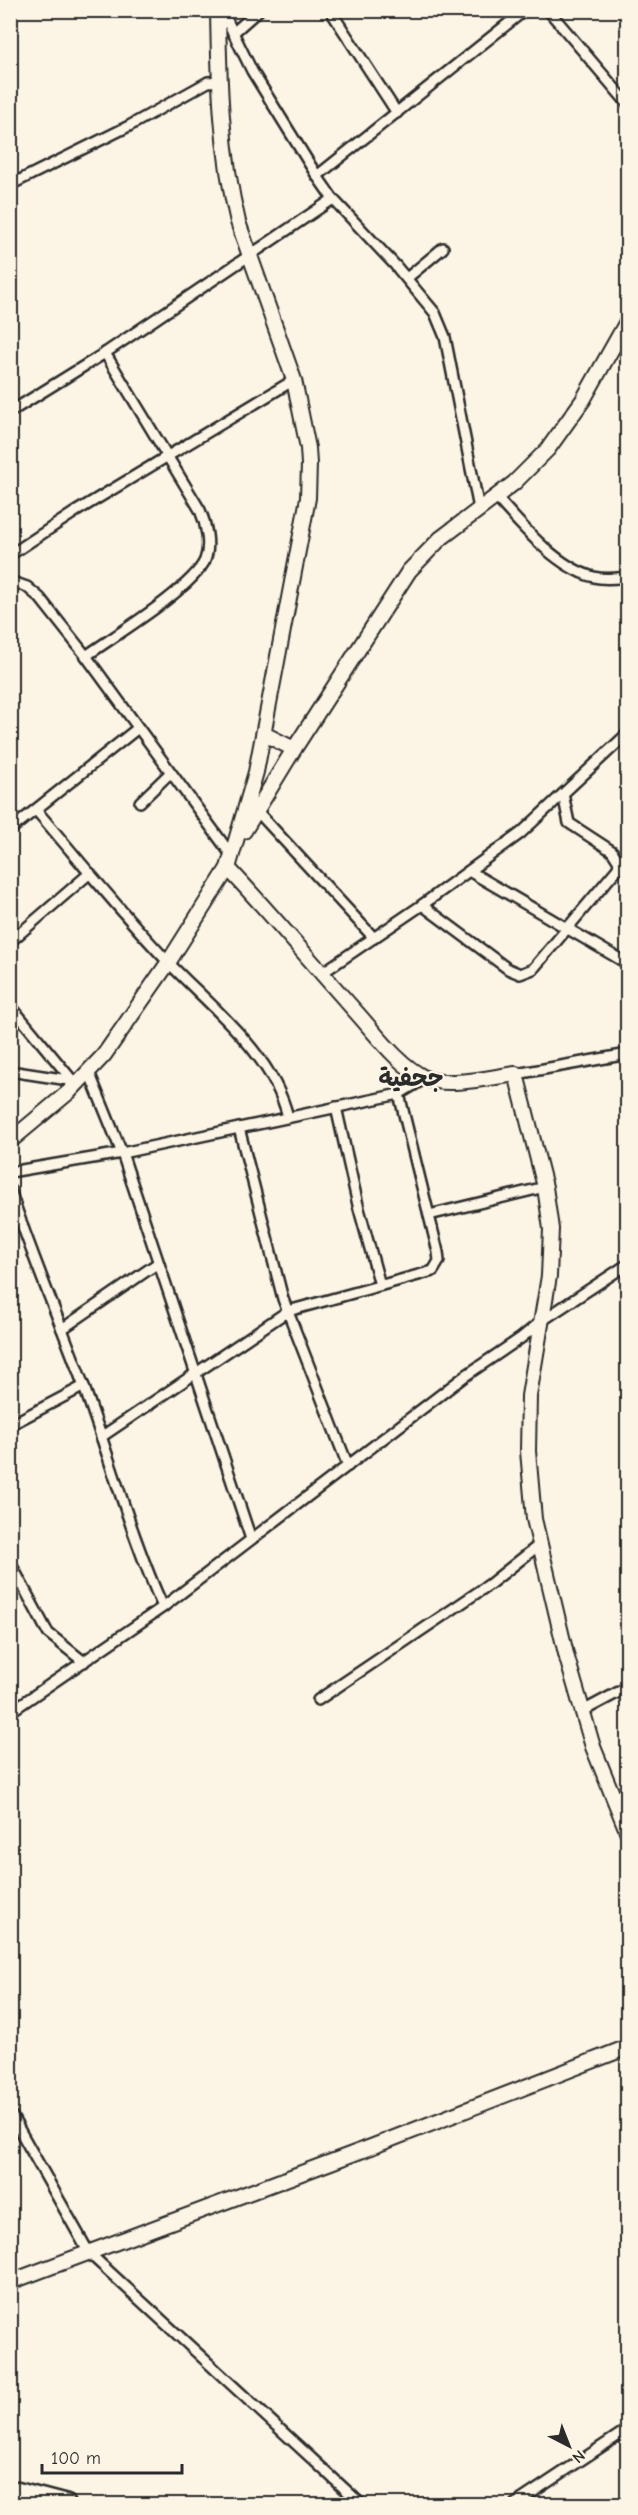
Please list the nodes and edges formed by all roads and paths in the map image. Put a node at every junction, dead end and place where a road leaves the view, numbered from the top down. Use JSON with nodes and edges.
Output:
{"nodes":[{"id":1,"x":220,"y":10,"type":"edge"},
{"id":2,"x":259,"y":10,"type":"edge"},
{"id":3,"x":330,"y":10,"type":"edge"},
{"id":4,"x":525,"y":10,"type":"edge"},
{"id":5,"x":548,"y":10,"type":"edge"},
{"id":6,"x":233,"y":33,"type":"junction"},
{"id":7,"x":219,"y":81,"type":"junction"},
{"id":8,"x":627,"y":104,"type":"edge"},
{"id":9,"x":397,"y":113,"type":"junction"},
{"id":10,"x":317,"y":176,"type":"junction"},
{"id":11,"x":10,"y":185,"type":"edge"},
{"id":12,"x":333,"y":199,"type":"junction"},
{"id":13,"x":443,"y":248,"type":"dead end"},
{"id":14,"x":251,"y":257,"type":"junction"},
{"id":15,"x":407,"y":278,"type":"junction"},
{"id":16,"x":627,"y":320,"type":"edge"},
{"id":17,"x":105,"y":353,"type":"junction"},
{"id":18,"x":294,"y":380,"type":"junction"},
{"id":19,"x":10,"y":412,"type":"edge"},
{"id":20,"x":166,"y":456,"type":"junction"},
{"id":21,"x":496,"y":497,"type":"junction"},
{"id":22,"x":479,"y":509,"type":"junction"},
{"id":23,"x":10,"y":555,"type":"edge"},
{"id":24,"x":627,"y":577,"type":"edge"},
{"id":25,"x":10,"y":581,"type":"edge"},
{"id":26,"x":86,"y":656,"type":"junction"},
{"id":27,"x":138,"y":729,"type":"junction"},
{"id":28,"x":627,"y":733,"type":"edge"},
{"id":29,"x":264,"y":734,"type":"junction"},
{"id":30,"x":294,"y":749,"type":"junction"},
{"id":31,"x":170,"y":773,"type":"junction"},
{"id":32,"x":563,"y":795,"type":"junction"},
{"id":33,"x":140,"y":802,"type":"dead end"},
{"id":34,"x":36,"y":810,"type":"junction"},
{"id":35,"x":257,"y":811,"type":"junction"},
{"id":36,"x":10,"y":830,"type":"edge"},
{"id":37,"x":238,"y":840,"type":"junction"},
{"id":38,"x":230,"y":862,"type":"junction"},
{"id":39,"x":469,"y":871,"type":"junction"},
{"id":40,"x":90,"y":873,"type":"junction"},
{"id":41,"x":422,"y":905,"type":"junction"},
{"id":42,"x":568,"y":929,"type":"junction"},
{"id":43,"x":374,"y":938,"type":"junction"},
{"id":44,"x":10,"y":942,"type":"edge"},
{"id":45,"x":168,"y":963,"type":"junction"},
{"id":46,"x":627,"y":964,"type":"edge"},
{"id":47,"x":322,"y":974,"type":"junction"},
{"id":48,"x":10,"y":1005,"type":"edge"},
{"id":49,"x":627,"y":1054,"type":"edge"},
{"id":50,"x":10,"y":1071,"type":"edge"},
{"id":51,"x":516,"y":1074,"type":"junction"},
{"id":52,"x":80,"y":1078,"type":"junction"},
{"id":53,"x":426,"y":1078,"type":"junction"},
{"id":54,"x":399,"y":1094,"type":"junction"},
{"id":55,"x":336,"y":1107,"type":"junction"},
{"id":56,"x":288,"y":1117,"type":"junction"},
{"id":57,"x":239,"y":1128,"type":"junction"},
{"id":58,"x":10,"y":1141,"type":"edge"},
{"id":59,"x":122,"y":1153,"type":"junction"},
{"id":60,"x":10,"y":1172,"type":"edge"},
{"id":61,"x":544,"y":1187,"type":"junction"},
{"id":62,"x":10,"y":1190,"type":"edge"},
{"id":63,"x":429,"y":1215,"type":"junction"},
{"id":64,"x":158,"y":1263,"type":"junction"},
{"id":65,"x":627,"y":1263,"type":"edge"},
{"id":66,"x":380,"y":1286,"type":"junction"},
{"id":67,"x":288,"y":1311,"type":"junction"},
{"id":68,"x":543,"y":1320,"type":"junction"},
{"id":69,"x":62,"y":1329,"type":"junction"},
{"id":70,"x":196,"y":1372,"type":"junction"},
{"id":71,"x":84,"y":1386,"type":"junction"},
{"id":72,"x":10,"y":1425,"type":"edge"},
{"id":73,"x":101,"y":1437,"type":"junction"},
{"id":74,"x":348,"y":1466,"type":"junction"},
{"id":75,"x":251,"y":1539,"type":"junction"},
{"id":76,"x":539,"y":1545,"type":"junction"},
{"id":77,"x":10,"y":1562,"type":"edge"},
{"id":78,"x":163,"y":1607,"type":"junction"},
{"id":79,"x":84,"y":1662,"type":"junction"},
{"id":80,"x":627,"y":1687,"type":"edge"},
{"id":81,"x":318,"y":1700,"type":"dead end"},
{"id":82,"x":583,"y":1711,"type":"junction"},
{"id":83,"x":10,"y":1713,"type":"edge"},
{"id":84,"x":627,"y":1833,"type":"edge"},
{"id":85,"x":627,"y":2047,"type":"edge"},
{"id":86,"x":10,"y":2114,"type":"edge"},
{"id":87,"x":89,"y":2253,"type":"junction"},
{"id":88,"x":10,"y":2282,"type":"edge"},
{"id":89,"x":627,"y":2428,"type":"edge"},
{"id":90,"x":10,"y":2489,"type":"edge"},
{"id":91,"x":67,"y":2505,"type":"edge"},
{"id":92,"x":361,"y":2505,"type":"edge"},
{"id":93,"x":515,"y":2505,"type":"edge"}],
"edges":[{"from":1,"to":6,"type":"street"},
{"from":1,"to":7,"type":"main road"},
{"from":2,"to":6,"type":"street"},
{"from":3,"to":9,"type":"street"},
{"from":4,"to":9,"type":"street"},
{"from":5,"to":8,"type":"street"},
{"from":6,"to":10,"type":"street"},
{"from":7,"to":11,"type":"street"},
{"from":7,"to":14,"type":"main road"},
{"from":9,"to":10,"type":"street"},
{"from":10,"to":12,"type":"street"},
{"from":12,"to":14,"type":"street"},
{"from":12,"to":15,"type":"street"},
{"from":13,"to":15,"type":"street"},
{"from":14,"to":17,"type":"street"},
{"from":14,"to":18,"type":"main road"},
{"from":15,"to":22,"type":"street"},
{"from":16,"to":21,"type":"main road"},
{"from":17,"to":19,"type":"street"},
{"from":17,"to":20,"type":"street"},
{"from":18,"to":20,"type":"street"},
{"from":18,"to":29,"type":"main road"},
{"from":20,"to":23,"type":"street"},
{"from":20,"to":26,"type":"street"},
{"from":21,"to":22,"type":"main road"},
{"from":21,"to":24,"type":"street"},
{"from":22,"to":30,"type":"main road"},
{"from":25,"to":26,"type":"street"},
{"from":26,"to":27,"type":"street"},
{"from":27,"to":31,"type":"street"},
{"from":27,"to":34,"type":"street"},
{"from":28,"to":32,"type":"street"},
{"from":29,"to":30,"type":"main road"},
{"from":29,"to":37,"type":"main road"},
{"from":30,"to":35,"type":"main road"},
{"from":31,"to":33,"type":"street"},
{"from":31,"to":38,"type":"street"},
{"from":32,"to":39,"type":"street"},
{"from":32,"to":42,"type":"street"},
{"from":34,"to":36,"type":"street"},
{"from":34,"to":40,"type":"street"},
{"from":35,"to":37,"type":"main road"},
{"from":35,"to":43,"type":"street"},
{"from":37,"to":38,"type":"main road"},
{"from":38,"to":45,"type":"main road"},
{"from":38,"to":47,"type":"main road"},
{"from":39,"to":41,"type":"street"},
{"from":39,"to":42,"type":"street"},
{"from":40,"to":44,"type":"street"},
{"from":40,"to":45,"type":"street"},
{"from":41,"to":42,"type":"street"},
{"from":41,"to":43,"type":"street"},
{"from":42,"to":46,"type":"street"},
{"from":43,"to":47,"type":"street"},
{"from":45,"to":52,"type":"main road"},
{"from":45,"to":56,"type":"street"},
{"from":47,"to":53,"type":"main road"},
{"from":48,"to":52,"type":"street"},
{"from":49,"to":51,"type":"street"},
{"from":50,"to":52,"type":"street"},
{"from":51,"to":53,"type":"main road"},
{"from":51,"to":61,"type":"main road"},
{"from":52,"to":58,"type":"main road"},
{"from":52,"to":59,"type":"street"},
{"from":53,"to":54,"type":"street"},
{"from":54,"to":55,"type":"street"},
{"from":54,"to":63,"type":"street"},
{"from":55,"to":56,"type":"street"},
{"from":55,"to":66,"type":"street"},
{"from":56,"to":57,"type":"street"},
{"from":57,"to":59,"type":"street"},
{"from":57,"to":67,"type":"street"},
{"from":59,"to":60,"type":"street"},
{"from":59,"to":64,"type":"street"},
{"from":61,"to":63,"type":"street"},
{"from":61,"to":68,"type":"main road"},
{"from":62,"to":69,"type":"street"},
{"from":63,"to":66,"type":"street"},
{"from":64,"to":69,"type":"street"},
{"from":64,"to":70,"type":"street"},
{"from":65,"to":68,"type":"street"},
{"from":66,"to":67,"type":"street"},
{"from":67,"to":70,"type":"street"},
{"from":67,"to":74,"type":"street"},
{"from":68,"to":74,"type":"street"},
{"from":68,"to":76,"type":"main road"},
{"from":69,"to":71,"type":"street"},
{"from":70,"to":73,"type":"street"},
{"from":70,"to":75,"type":"street"},
{"from":71,"to":72,"type":"street"},
{"from":71,"to":73,"type":"street"},
{"from":73,"to":78,"type":"street"},
{"from":74,"to":75,"type":"street"},
{"from":75,"to":78,"type":"street"},
{"from":76,"to":81,"type":"street"},
{"from":76,"to":82,"type":"main road"},
{"from":77,"to":79,"type":"street"},
{"from":78,"to":79,"type":"street"},
{"from":79,"to":83,"type":"street"},
{"from":80,"to":82,"type":"street"},
{"from":82,"to":84,"type":"main road"},
{"from":85,"to":87,"type":"main road"},
{"from":86,"to":87,"type":"street"},
{"from":87,"to":88,"type":"main road"},
{"from":87,"to":92,"type":"street"},
{"from":89,"to":93,"type":"street"},
{"from":90,"to":91,"type":"highway"}]}
